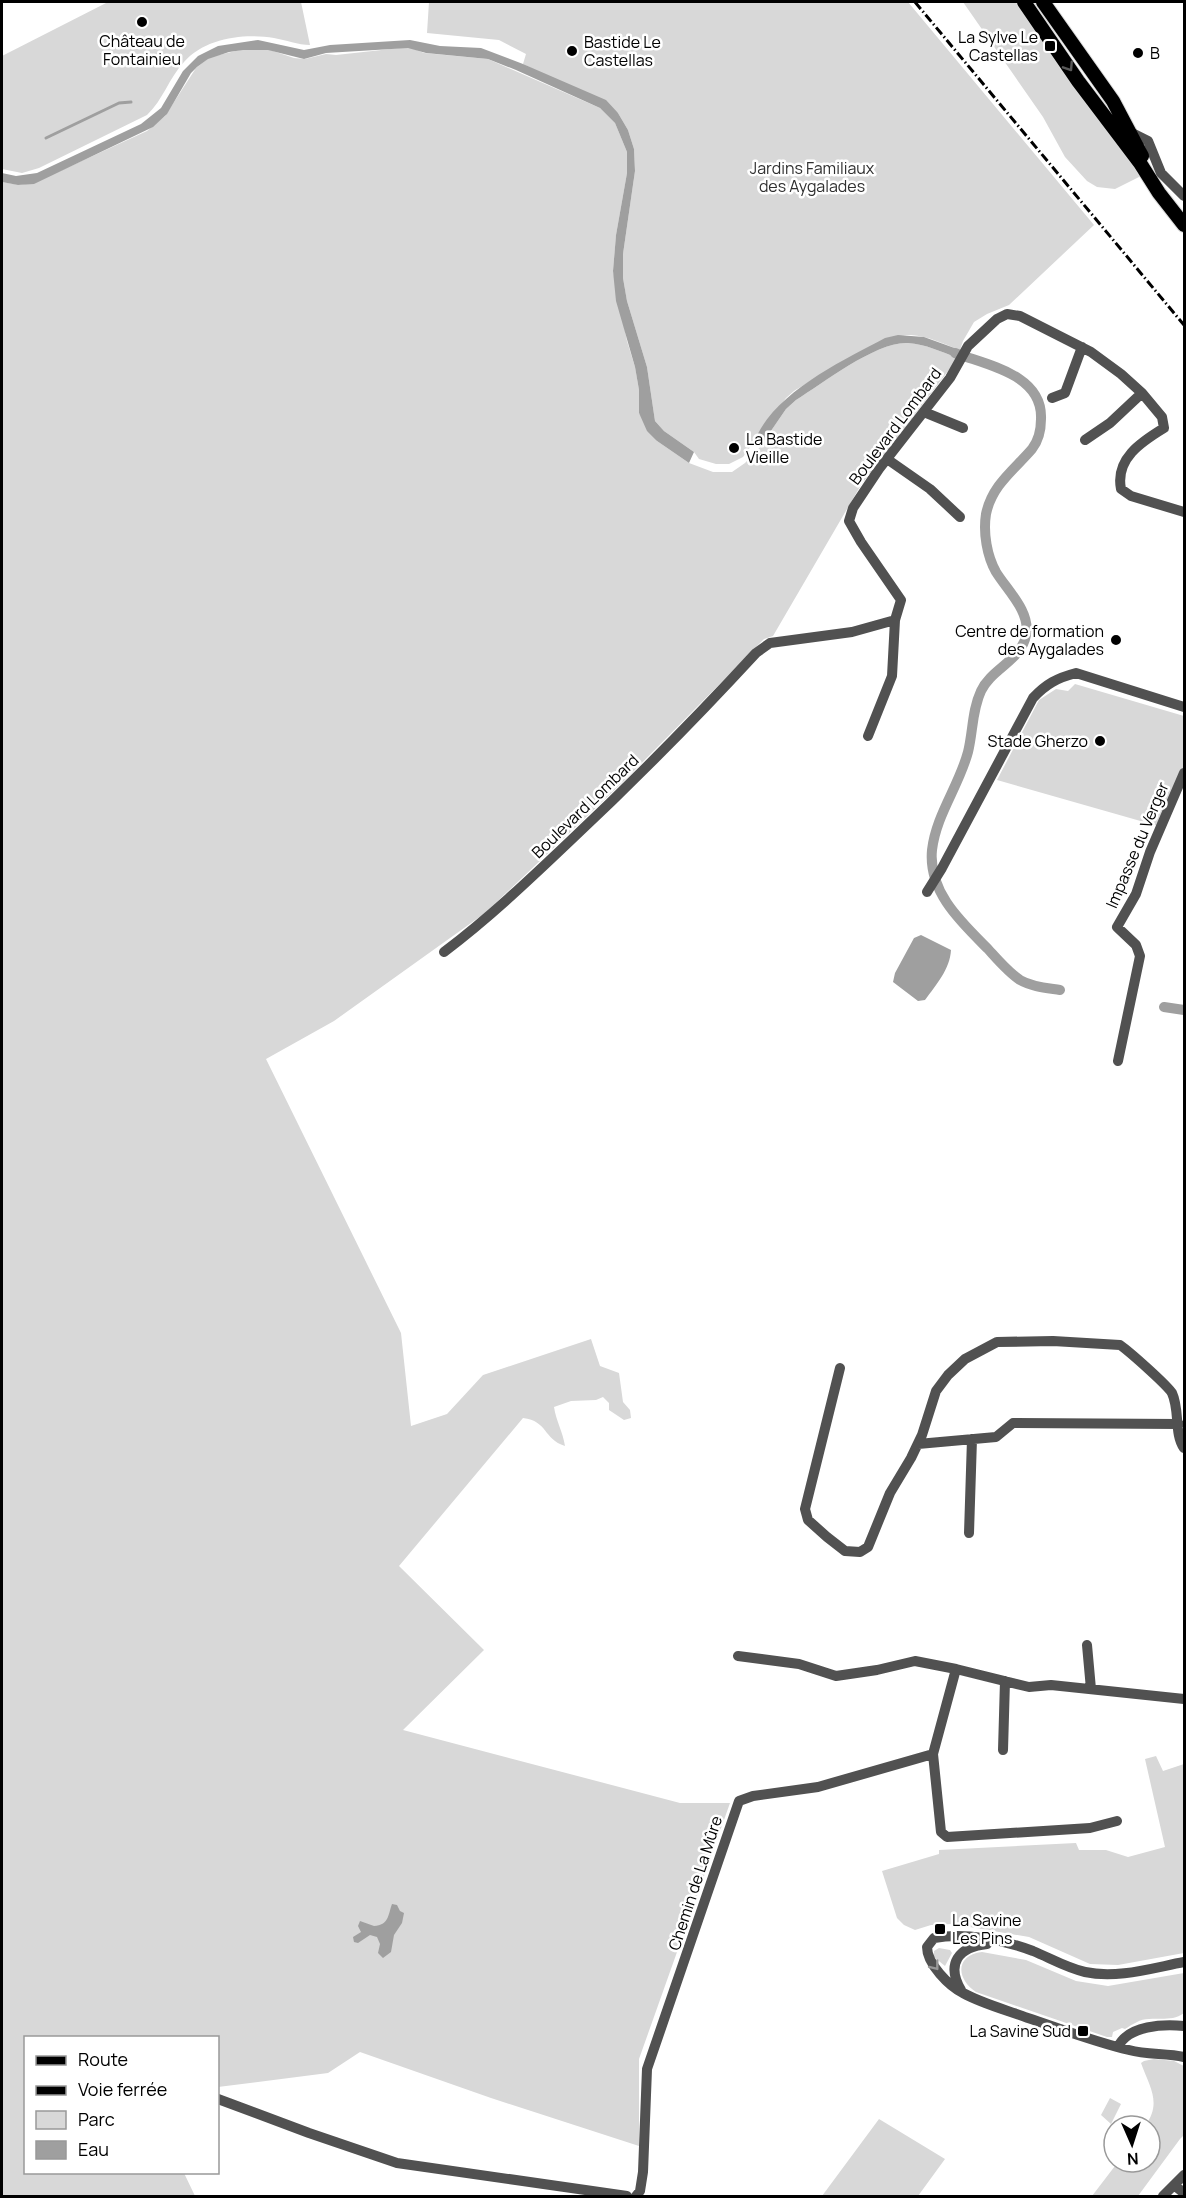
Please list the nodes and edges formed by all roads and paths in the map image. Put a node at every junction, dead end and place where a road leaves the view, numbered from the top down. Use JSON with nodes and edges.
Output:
{"nodes":[{"id":1,"x":1024,"y":2,"type":"edge"},
{"id":2,"x":1043,"y":2,"type":"edge"},
{"id":3,"x":1146,"y":162,"type":"junction"},
{"id":4,"x":1185,"y":196,"type":"edge"},
{"id":5,"x":1185,"y":225,"type":"edge"},
{"id":6,"x":1082,"y":347,"type":"junction"},
{"id":7,"x":1142,"y":393,"type":"junction"},
{"id":8,"x":1052,"y":398,"type":"dead end"},
{"id":9,"x":924,"y":412,"type":"junction"},
{"id":10,"x":963,"y":428,"type":"dead end"},
{"id":11,"x":1085,"y":440,"type":"dead end"},
{"id":12,"x":887,"y":459,"type":"junction"},
{"id":13,"x":1185,"y":512,"type":"edge"},
{"id":14,"x":960,"y":517,"type":"dead end"},
{"id":15,"x":895,"y":620,"type":"junction"},
{"id":16,"x":1185,"y":707,"type":"edge"},
{"id":17,"x":868,"y":736,"type":"dead end"},
{"id":18,"x":1185,"y":773,"type":"edge"},
{"id":19,"x":927,"y":892,"type":"dead end"},
{"id":20,"x":444,"y":952,"type":"dead end"},
{"id":21,"x":1118,"y":1061,"type":"dead end"},
{"id":22,"x":840,"y":1368,"type":"dead end"},
{"id":23,"x":1179,"y":1424,"type":"junction"},
{"id":24,"x":972,"y":1439,"type":"junction"},
{"id":25,"x":918,"y":1444,"type":"junction"},
{"id":26,"x":1185,"y":1448,"type":"edge"},
{"id":27,"x":969,"y":1533,"type":"dead end"},
{"id":28,"x":1087,"y":1645,"type":"dead end"},
{"id":29,"x":738,"y":1656,"type":"dead end"},
{"id":30,"x":956,"y":1669,"type":"junction"},
{"id":31,"x":1005,"y":1681,"type":"junction"},
{"id":32,"x":1091,"y":1689,"type":"junction"},
{"id":33,"x":1185,"y":1698,"type":"edge"},
{"id":34,"x":1003,"y":1750,"type":"dead end"},
{"id":35,"x":933,"y":1754,"type":"junction"},
{"id":36,"x":1117,"y":1821,"type":"dead end"},
{"id":37,"x":1000,"y":1942,"type":"junction"},
{"id":38,"x":1185,"y":1962,"type":"edge"},
{"id":39,"x":963,"y":1993,"type":"junction"},
{"id":40,"x":1185,"y":2026,"type":"edge"},
{"id":41,"x":1118,"y":2047,"type":"junction"},
{"id":42,"x":1185,"y":2057,"type":"edge"},
{"id":43,"x":219,"y":2099,"type":"edge"},
{"id":44,"x":1185,"y":2175,"type":"edge"},
{"id":45,"x":1174,"y":2185,"type":"junction"},
{"id":46,"x":1185,"y":2193,"type":"edge"},
{"id":47,"x":627,"y":2196,"type":"edge"},
{"id":48,"x":638,"y":2196,"type":"edge"},
{"id":49,"x":1163,"y":2196,"type":"edge"}],
"edges":[{"from":1,"to":3,"type":"main road","one_way":true},
{"from":2,"to":3,"type":"main road"},
{"from":3,"to":4,"type":"street"},
{"from":3,"to":5,"type":"main road"},
{"from":6,"to":7,"type":"street","name":"Boulevard Lombard"},
{"from":6,"to":8,"type":"street"},
{"from":6,"to":9,"type":"street","name":"Boulevard Lombard"},
{"from":7,"to":11,"type":"street"},
{"from":7,"to":13,"type":"street","name":"Boulevard Lombard"},
{"from":9,"to":10,"type":"street"},
{"from":9,"to":12,"type":"street","name":"Boulevard Lombard"},
{"from":12,"to":14,"type":"street"},
{"from":12,"to":15,"type":"street","name":"Boulevard Lombard"},
{"from":15,"to":17,"type":"street"},
{"from":15,"to":20,"type":"street","name":"Boulevard Lombard"},
{"from":16,"to":19,"type":"street"},
{"from":18,"to":21,"type":"street","name":"Impasse du Verger"},
{"from":22,"to":25,"type":"street"},
{"from":23,"to":24,"type":"street"},
{"from":23,"to":25,"type":"street"},
{"from":23,"to":26,"type":"street"},
{"from":24,"to":25,"type":"street"},
{"from":24,"to":27,"type":"street"},
{"from":28,"to":32,"type":"street"},
{"from":29,"to":30,"type":"street"},
{"from":30,"to":31,"type":"street"},
{"from":30,"to":35,"type":"street"},
{"from":31,"to":32,"type":"street"},
{"from":31,"to":34,"type":"street"},
{"from":32,"to":33,"type":"street"},
{"from":35,"to":36,"type":"street"},
{"from":35,"to":48,"type":"street","name":"Chemin de La Mûre"},
{"from":37,"to":38,"type":"street"},
{"from":37,"to":39,"type":"street"},
{"from":37,"to":39,"type":"street","one_way":true},
{"from":39,"to":41,"type":"street"},
{"from":40,"to":41,"type":"street"},
{"from":41,"to":42,"type":"street"},
{"from":43,"to":47,"type":"street"},
{"from":44,"to":45,"type":"street"},
{"from":45,"to":46,"type":"street"},
{"from":45,"to":49,"type":"street"}]}
